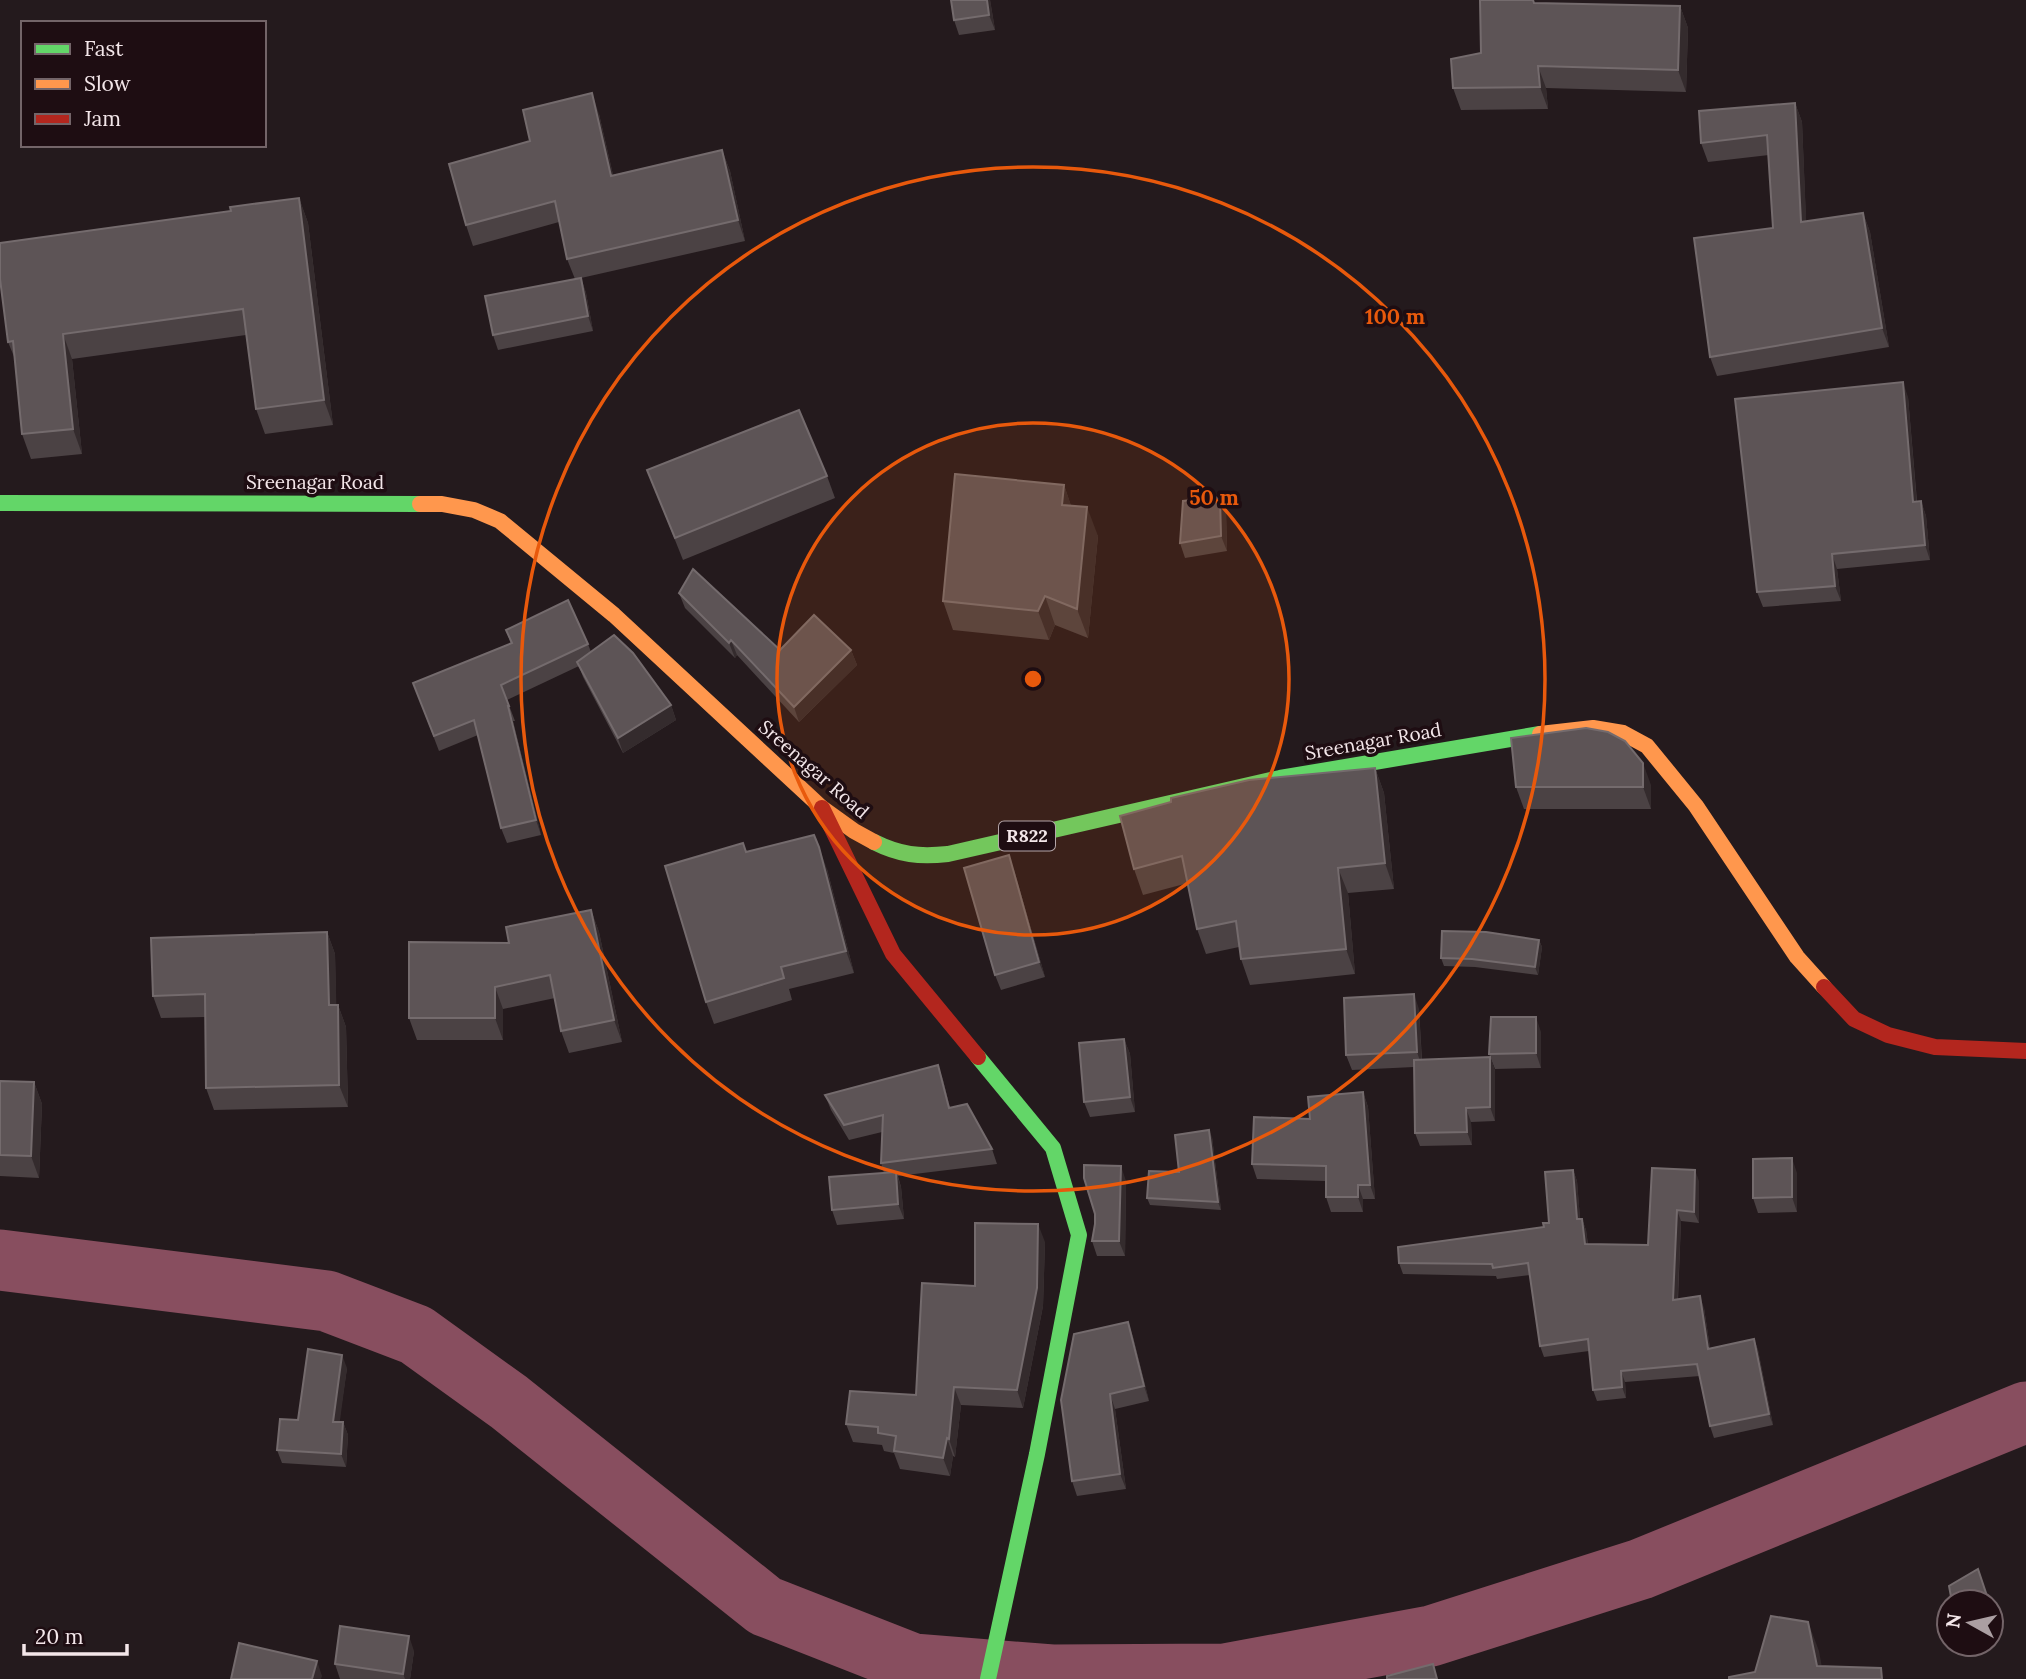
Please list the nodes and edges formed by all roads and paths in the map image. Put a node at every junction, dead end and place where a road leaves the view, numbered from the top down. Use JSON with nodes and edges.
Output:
{"nodes":[{"id":1,"x":0,"y":503,"type":"edge"},
{"id":2,"x":822,"y":808,"type":"junction"},
{"id":3,"x":2026,"y":1051,"type":"edge"},
{"id":4,"x":988,"y":1679,"type":"edge"}],
"edges":[{"from":1,"to":2,"type":"main road","name":"Sreenagar Road","number":"R822"},
{"from":2,"to":3,"type":"main road","name":"Sreenagar Road","number":"R822"},
{"from":2,"to":4,"type":"main road"}]}
